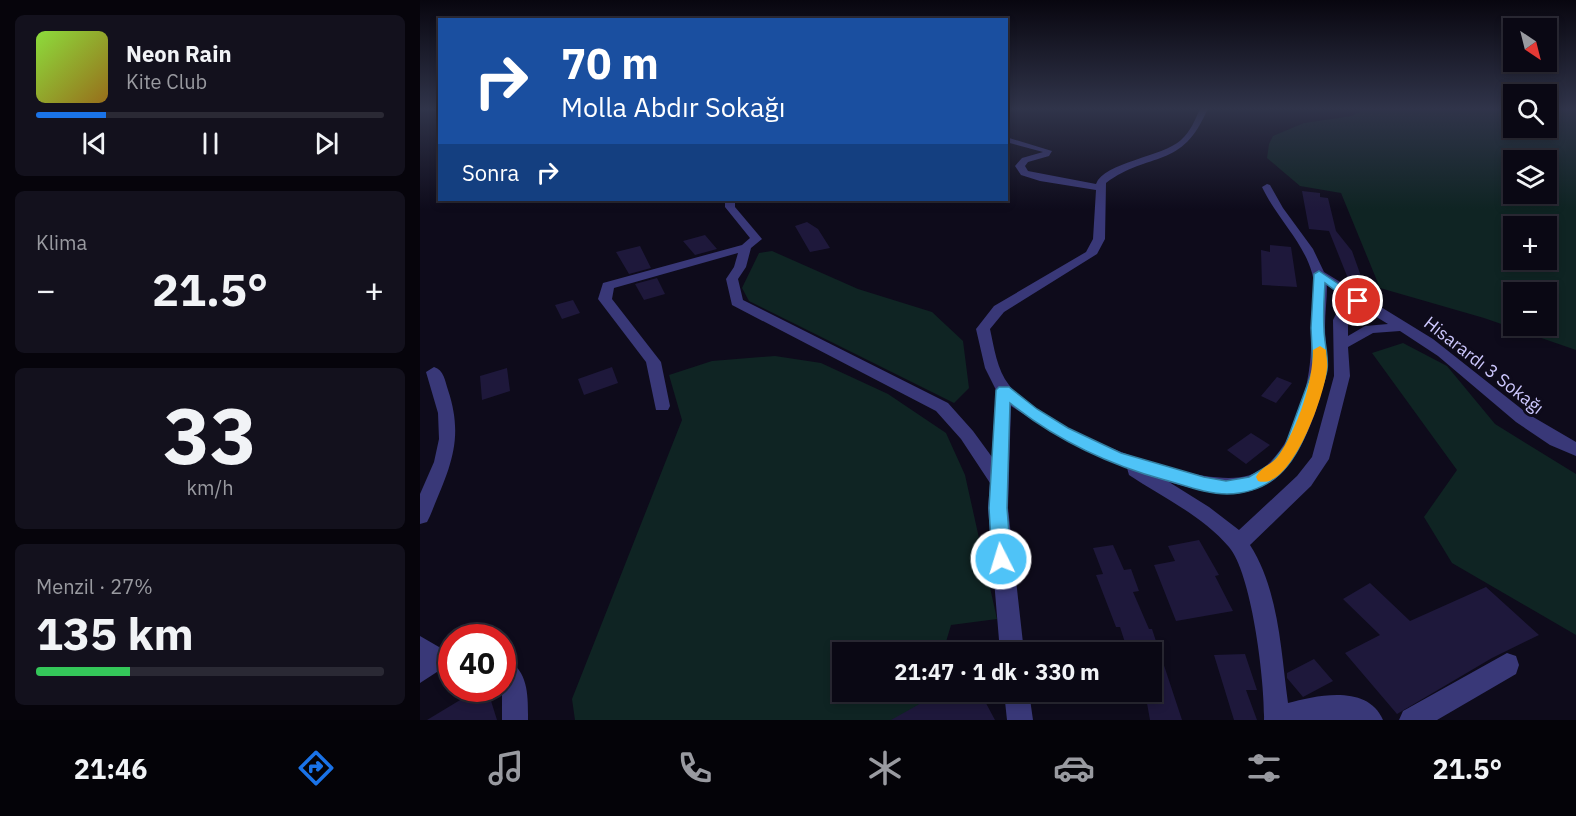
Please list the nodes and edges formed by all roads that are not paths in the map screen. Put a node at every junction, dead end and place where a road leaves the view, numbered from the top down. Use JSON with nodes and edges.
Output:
{"nodes":[{"id":1,"x":1015,"y":142,"type":"edge"},
{"id":2,"x":1184,"y":142,"type":"edge"},
{"id":3,"x":1267,"y":187,"type":"dead end"},
{"id":4,"x":1101,"y":188,"type":"junction"},
{"id":5,"x":730,"y":201,"type":"edge"},
{"id":6,"x":746,"y":247,"type":"junction"},
{"id":7,"x":1319,"y":274,"type":"junction"},
{"id":8,"x":1358,"y":301,"type":"junction"},
{"id":9,"x":1402,"y":327,"type":"junction"},
{"id":10,"x":1342,"y":345,"type":"junction"},
{"id":11,"x":434,"y":372,"type":"dead end"},
{"id":12,"x":1004,"y":390,"type":"junction"},
{"id":13,"x":662,"y":406,"type":"dead end"},
{"id":14,"x":1576,"y":450,"type":"edge"},
{"id":15,"x":1115,"y":457,"type":"junction"},
{"id":16,"x":999,"y":482,"type":"junction"},
{"id":17,"x":420,"y":516,"type":"edge"},
{"id":18,"x":1238,"y":544,"type":"junction"},
{"id":19,"x":1011,"y":642,"type":"edge"},
{"id":20,"x":1507,"y":664,"type":"dead end"},
{"id":21,"x":515,"y":702,"type":"edge"},
{"id":22,"x":1018,"y":702,"type":"edge"},
{"id":23,"x":1277,"y":719,"type":"edge"},
{"id":24,"x":515,"y":720,"type":"edge"},
{"id":25,"x":1020,"y":720,"type":"edge"},
{"id":26,"x":1370,"y":720,"type":"edge"},
{"id":27,"x":1412,"y":720,"type":"edge"}],
"edges":[{"from":1,"to":4,"type":"street"},
{"from":2,"to":4,"type":"street"},
{"from":3,"to":7,"type":"street"},
{"from":4,"to":12,"type":"street"},
{"from":5,"to":6,"type":"street"},
{"from":6,"to":13,"type":"street"},
{"from":6,"to":16,"type":"street"},
{"from":7,"to":8,"type":"street","name":"Hisarardı 3 Sokağı"},
{"from":7,"to":15,"type":"street"},
{"from":8,"to":9,"type":"street","name":"Hisarardı 3 Sokağı"},
{"from":8,"to":10,"type":"street"},
{"from":9,"to":10,"type":"street","name":"Hisarardı 3 Sokağı"},
{"from":9,"to":14,"type":"street","name":"Hisarardı 3 Sokağı"},
{"from":10,"to":18,"type":"street"},
{"from":11,"to":17,"type":"street"},
{"from":12,"to":15,"type":"street"},
{"from":12,"to":16,"type":"street"},
{"from":15,"to":18,"type":"street"},
{"from":16,"to":19,"type":"street"},
{"from":18,"to":23,"type":"street"},
{"from":20,"to":27,"type":"street"},
{"from":21,"to":24,"type":"street"},
{"from":22,"to":25,"type":"street"},
{"from":23,"to":26,"type":"street"}]}
